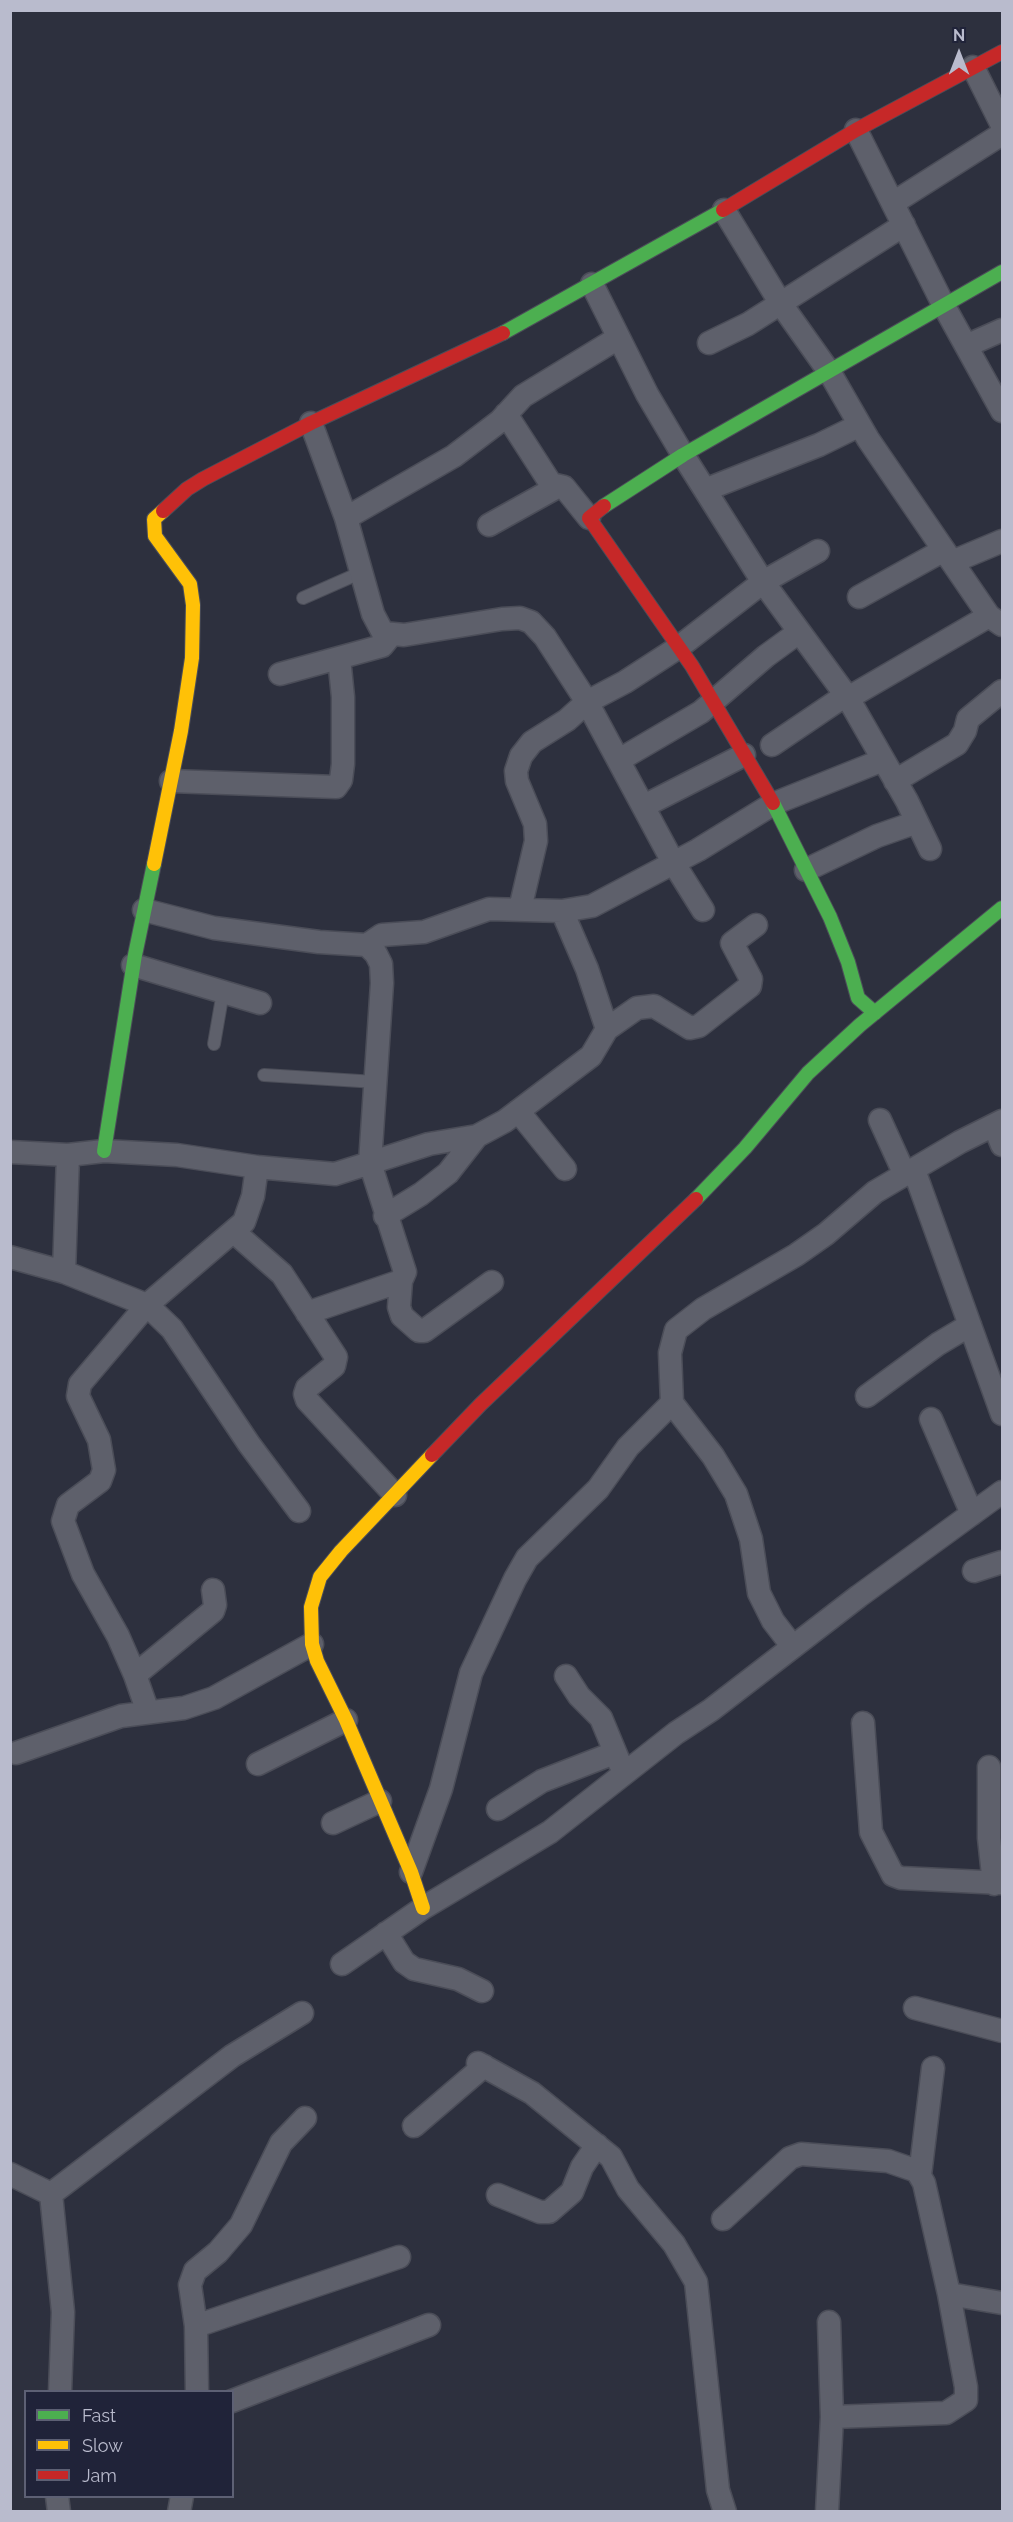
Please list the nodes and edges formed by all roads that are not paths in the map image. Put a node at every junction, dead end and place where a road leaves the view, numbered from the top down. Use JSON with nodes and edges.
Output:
{"nodes":[{"id":1,"x":1002,"y":52,"type":"edge"},
{"id":2,"x":973,"y":67,"type":"junction"},
{"id":3,"x":1002,"y":125,"type":"edge"},
{"id":4,"x":856,"y":130,"type":"junction"},
{"id":5,"x":1002,"y":135,"type":"edge"},
{"id":6,"x":893,"y":203,"type":"junction"},
{"id":7,"x":724,"y":210,"type":"junction"},
{"id":8,"x":904,"y":225,"type":"junction"},
{"id":9,"x":1002,"y":272,"type":"edge"},
{"id":10,"x":592,"y":284,"type":"junction"},
{"id":11,"x":781,"y":304,"type":"junction"},
{"id":12,"x":944,"y":306,"type":"junction"},
{"id":13,"x":1002,"y":330,"type":"edge"},
{"id":14,"x":618,"y":338,"type":"junction"},
{"id":15,"x":709,"y":343,"type":"dead end"},
{"id":16,"x":966,"y":346,"type":"junction"},
{"id":17,"x":830,"y":373,"type":"junction"},
{"id":18,"x":1002,"y":411,"type":"edge"},
{"id":19,"x":506,"y":414,"type":"junction"},
{"id":20,"x":311,"y":423,"type":"junction"},
{"id":21,"x":860,"y":425,"type":"junction"},
{"id":22,"x":683,"y":455,"type":"junction"},
{"id":23,"x":559,"y":486,"type":"junction"},
{"id":24,"x":705,"y":490,"type":"junction"},
{"id":25,"x":346,"y":518,"type":"junction"},
{"id":26,"x":589,"y":518,"type":"junction"},
{"id":27,"x":489,"y":525,"type":"dead end"},
{"id":28,"x":1002,"y":541,"type":"edge"},
{"id":29,"x":818,"y":551,"type":"dead end"},
{"id":30,"x":948,"y":556,"type":"junction"},
{"id":31,"x":362,"y":572,"type":"junction"},
{"id":32,"x":763,"y":582,"type":"junction"},
{"id":33,"x":859,"y":597,"type":"dead end"},
{"id":34,"x":303,"y":598,"type":"dead end"},
{"id":35,"x":996,"y":620,"type":"edge"},
{"id":36,"x":799,"y":632,"type":"junction"},
{"id":37,"x":391,"y":635,"type":"junction"},
{"id":38,"x":679,"y":647,"type":"junction"},
{"id":39,"x":339,"y":657,"type":"junction"},
{"id":40,"x":280,"y":674,"type":"dead end"},
{"id":41,"x":1002,"y":692,"type":"edge"},
{"id":42,"x":847,"y":696,"type":"junction"},
{"id":43,"x":587,"y":702,"type":"junction"},
{"id":44,"x":712,"y":702,"type":"junction"},
{"id":45,"x":772,"y":745,"type":"dead end"},
{"id":46,"x":744,"y":755,"type":"junction"},
{"id":47,"x":619,"y":760,"type":"junction"},
{"id":48,"x":883,"y":760,"type":"junction"},
{"id":49,"x":171,"y":781,"type":"junction"},
{"id":50,"x":895,"y":781,"type":"junction"},
{"id":51,"x":773,"y":804,"type":"junction"},
{"id":52,"x":644,"y":806,"type":"junction"},
{"id":53,"x":917,"y":822,"type":"junction"},
{"id":54,"x":930,"y":849,"type":"dead end"},
{"id":55,"x":673,"y":862,"type":"junction"},
{"id":56,"x":806,"y":870,"type":"junction"},
{"id":57,"x":1002,"y":908,"type":"edge"},
{"id":58,"x":520,"y":909,"type":"junction"},
{"id":59,"x":144,"y":910,"type":"junction"},
{"id":60,"x":703,"y":910,"type":"dead end"},
{"id":61,"x":562,"y":911,"type":"junction"},
{"id":62,"x":756,"y":924,"type":"dead end"},
{"id":63,"x":367,"y":945,"type":"junction"},
{"id":64,"x":133,"y":965,"type":"junction"},
{"id":65,"x":223,"y":992,"type":"junction"},
{"id":66,"x":260,"y":1003,"type":"dead end"},
{"id":67,"x":874,"y":1013,"type":"junction"},
{"id":68,"x":607,"y":1029,"type":"junction"},
{"id":69,"x":214,"y":1044,"type":"dead end"},
{"id":70,"x":264,"y":1075,"type":"dead end"},
{"id":71,"x":376,"y":1082,"type":"junction"},
{"id":72,"x":518,"y":1111,"type":"junction"},
{"id":73,"x":880,"y":1120,"type":"dead end"},
{"id":74,"x":1000,"y":1131,"type":"edge"},
{"id":75,"x":477,"y":1136,"type":"junction"},
{"id":76,"x":104,"y":1151,"type":"junction"},
{"id":77,"x":10,"y":1152,"type":"edge"},
{"id":78,"x":68,"y":1155,"type":"junction"},
{"id":79,"x":370,"y":1163,"type":"junction"},
{"id":80,"x":257,"y":1167,"type":"junction"},
{"id":81,"x":565,"y":1169,"type":"dead end"},
{"id":82,"x":909,"y":1172,"type":"junction"},
{"id":83,"x":385,"y":1216,"type":"junction"},
{"id":84,"x":234,"y":1232,"type":"junction"},
{"id":85,"x":10,"y":1257,"type":"edge"},
{"id":86,"x":64,"y":1272,"type":"junction"},
{"id":87,"x":401,"y":1281,"type":"junction"},
{"id":88,"x":492,"y":1282,"type":"dead end"},
{"id":89,"x":147,"y":1305,"type":"junction"},
{"id":90,"x":307,"y":1313,"type":"junction"},
{"id":91,"x":970,"y":1325,"type":"junction"},
{"id":92,"x":867,"y":1396,"type":"dead end"},
{"id":93,"x":672,"y":1403,"type":"junction"},
{"id":94,"x":1002,"y":1414,"type":"edge"},
{"id":95,"x":931,"y":1419,"type":"dead end"},
{"id":96,"x":1002,"y":1492,"type":"edge"},
{"id":97,"x":395,"y":1495,"type":"junction"},
{"id":98,"x":299,"y":1511,"type":"dead end"},
{"id":99,"x":972,"y":1514,"type":"junction"},
{"id":100,"x":1002,"y":1562,"type":"edge"},
{"id":101,"x":974,"y":1571,"type":"dead end"},
{"id":102,"x":213,"y":1590,"type":"dead end"},
{"id":103,"x":312,"y":1644,"type":"junction"},
{"id":104,"x":793,"y":1647,"type":"junction"},
{"id":105,"x":135,"y":1675,"type":"junction"},
{"id":106,"x":567,"y":1676,"type":"dead end"},
{"id":107,"x":148,"y":1712,"type":"junction"},
{"id":108,"x":346,"y":1720,"type":"junction"},
{"id":109,"x":863,"y":1723,"type":"dead end"},
{"id":110,"x":16,"y":1753,"type":"dead end"},
{"id":111,"x":614,"y":1753,"type":"junction"},
{"id":112,"x":258,"y":1764,"type":"dead end"},
{"id":113,"x":989,"y":1767,"type":"dead end"},
{"id":114,"x":626,"y":1773,"type":"junction"},
{"id":115,"x":380,"y":1801,"type":"junction"},
{"id":116,"x":498,"y":1809,"type":"dead end"},
{"id":117,"x":333,"y":1823,"type":"dead end"},
{"id":118,"x":411,"y":1872,"type":"junction"},
{"id":119,"x":998,"y":1883,"type":"edge"},
{"id":120,"x":423,"y":1908,"type":"junction"},
{"id":121,"x":386,"y":1934,"type":"junction"},
{"id":122,"x":342,"y":1964,"type":"dead end"},
{"id":123,"x":482,"y":1991,"type":"dead end"},
{"id":124,"x":915,"y":2008,"type":"dead end"},
{"id":125,"x":302,"y":2013,"type":"dead end"},
{"id":126,"x":1002,"y":2031,"type":"edge"},
{"id":127,"x":933,"y":2068,"type":"dead end"},
{"id":128,"x":305,"y":2118,"type":"dead end"},
{"id":129,"x":414,"y":2126,"type":"dead end"},
{"id":130,"x":597,"y":2145,"type":"junction"},
{"id":131,"x":920,"y":2175,"type":"junction"},
{"id":132,"x":15,"y":2183,"type":"edge"},
{"id":133,"x":51,"y":2194,"type":"junction"},
{"id":134,"x":498,"y":2195,"type":"dead end"},
{"id":135,"x":723,"y":2219,"type":"dead end"},
{"id":136,"x":399,"y":2257,"type":"dead end"},
{"id":137,"x":949,"y":2294,"type":"junction"},
{"id":138,"x":1002,"y":2303,"type":"edge"},
{"id":139,"x":829,"y":2322,"type":"dead end"},
{"id":140,"x":429,"y":2325,"type":"dead end"},
{"id":141,"x":196,"y":2326,"type":"junction"},
{"id":142,"x":60,"y":2390,"type":"edge"},
{"id":143,"x":197,"y":2390,"type":"edge"},
{"id":144,"x":234,"y":2400,"type":"edge"},
{"id":145,"x":832,"y":2417,"type":"junction"},
{"id":146,"x":724,"y":2511,"type":"edge"},
{"id":147,"x":827,"y":2511,"type":"edge"}],
"edges":[{"from":1,"to":2,"type":"street"},
{"from":2,"to":3,"type":"street"},
{"from":2,"to":4,"type":"street"},
{"from":4,"to":6,"type":"street"},
{"from":4,"to":7,"type":"street"},
{"from":5,"to":6,"type":"street"},
{"from":6,"to":8,"type":"street"},
{"from":7,"to":10,"type":"street"},
{"from":7,"to":11,"type":"street"},
{"from":8,"to":11,"type":"street"},
{"from":8,"to":12,"type":"street"},
{"from":9,"to":12,"type":"street"},
{"from":10,"to":14,"type":"street"},
{"from":10,"to":20,"type":"street"},
{"from":11,"to":15,"type":"street"},
{"from":11,"to":17,"type":"street"},
{"from":12,"to":16,"type":"street"},
{"from":12,"to":17,"type":"street"},
{"from":13,"to":16,"type":"street"},
{"from":14,"to":19,"type":"street"},
{"from":14,"to":22,"type":"street"},
{"from":16,"to":18,"type":"street"},
{"from":17,"to":21,"type":"street"},
{"from":17,"to":22,"type":"street"},
{"from":19,"to":23,"type":"street"},
{"from":19,"to":25,"type":"street"},
{"from":20,"to":25,"type":"street"},
{"from":20,"to":49,"type":"street"},
{"from":21,"to":24,"type":"street"},
{"from":21,"to":30,"type":"street"},
{"from":22,"to":24,"type":"street"},
{"from":22,"to":26,"type":"street"},
{"from":23,"to":26,"type":"street"},
{"from":23,"to":27,"type":"street"},
{"from":24,"to":32,"type":"street"},
{"from":25,"to":31,"type":"street"},
{"from":26,"to":38,"type":"street"},
{"from":28,"to":30,"type":"street"},
{"from":29,"to":32,"type":"street"},
{"from":30,"to":33,"type":"street"},
{"from":30,"to":35,"type":"street"},
{"from":31,"to":34,"type":"lane"},
{"from":31,"to":37,"type":"street"},
{"from":32,"to":36,"type":"street"},
{"from":32,"to":38,"type":"street"},
{"from":35,"to":42,"type":"street"},
{"from":36,"to":42,"type":"street"},
{"from":36,"to":44,"type":"street"},
{"from":37,"to":39,"type":"street"},
{"from":37,"to":43,"type":"street"},
{"from":38,"to":43,"type":"street"},
{"from":38,"to":44,"type":"street"},
{"from":39,"to":40,"type":"street"},
{"from":39,"to":49,"type":"street"},
{"from":41,"to":50,"type":"street"},
{"from":42,"to":45,"type":"street"},
{"from":42,"to":48,"type":"street"},
{"from":43,"to":47,"type":"street"},
{"from":43,"to":58,"type":"street"},
{"from":44,"to":46,"type":"street"},
{"from":44,"to":47,"type":"street"},
{"from":46,"to":51,"type":"street"},
{"from":46,"to":52,"type":"street"},
{"from":47,"to":52,"type":"street"},
{"from":48,"to":50,"type":"street"},
{"from":48,"to":51,"type":"street"},
{"from":49,"to":59,"type":"street"},
{"from":50,"to":53,"type":"street"},
{"from":51,"to":55,"type":"street"},
{"from":51,"to":56,"type":"street"},
{"from":52,"to":55,"type":"street"},
{"from":53,"to":54,"type":"street"},
{"from":53,"to":56,"type":"street"},
{"from":55,"to":60,"type":"street"},
{"from":55,"to":61,"type":"street"},
{"from":56,"to":67,"type":"street"},
{"from":57,"to":67,"type":"street"},
{"from":58,"to":61,"type":"street"},
{"from":58,"to":63,"type":"street"},
{"from":59,"to":63,"type":"street"},
{"from":59,"to":64,"type":"street"},
{"from":61,"to":68,"type":"street"},
{"from":62,"to":68,"type":"street"},
{"from":63,"to":71,"type":"street"},
{"from":64,"to":65,"type":"street"},
{"from":64,"to":76,"type":"street"},
{"from":65,"to":66,"type":"street"},
{"from":65,"to":69,"type":"lane"},
{"from":67,"to":97,"type":"street"},
{"from":68,"to":72,"type":"street"},
{"from":70,"to":71,"type":"lane"},
{"from":71,"to":79,"type":"street"},
{"from":72,"to":75,"type":"street"},
{"from":72,"to":81,"type":"street"},
{"from":73,"to":82,"type":"street"},
{"from":74,"to":82,"type":"street"},
{"from":75,"to":79,"type":"street"},
{"from":75,"to":83,"type":"street"},
{"from":76,"to":78,"type":"street"},
{"from":76,"to":80,"type":"street"},
{"from":77,"to":78,"type":"street"},
{"from":78,"to":86,"type":"street"},
{"from":79,"to":80,"type":"street"},
{"from":79,"to":83,"type":"street"},
{"from":80,"to":84,"type":"street"},
{"from":82,"to":91,"type":"street"},
{"from":82,"to":93,"type":"street"},
{"from":83,"to":87,"type":"street"},
{"from":84,"to":89,"type":"street"},
{"from":84,"to":90,"type":"street"},
{"from":85,"to":86,"type":"street"},
{"from":86,"to":89,"type":"street"},
{"from":87,"to":88,"type":"street"},
{"from":87,"to":90,"type":"street"},
{"from":89,"to":98,"type":"street"},
{"from":89,"to":105,"type":"street"},
{"from":90,"to":97,"type":"street"},
{"from":91,"to":92,"type":"street"},
{"from":91,"to":94,"type":"street"},
{"from":93,"to":104,"type":"street"},
{"from":93,"to":118,"type":"street"},
{"from":95,"to":99,"type":"street"},
{"from":96,"to":99,"type":"street"},
{"from":97,"to":103,"type":"street"},
{"from":99,"to":104,"type":"street"},
{"from":100,"to":101,"type":"street"},
{"from":102,"to":105,"type":"street"},
{"from":103,"to":107,"type":"street"},
{"from":103,"to":108,"type":"street"},
{"from":104,"to":114,"type":"street"},
{"from":105,"to":107,"type":"street"},
{"from":106,"to":111,"type":"street"},
{"from":107,"to":110,"type":"street"},
{"from":108,"to":112,"type":"street"},
{"from":108,"to":115,"type":"street"},
{"from":109,"to":119,"type":"street"},
{"from":111,"to":114,"type":"street"},
{"from":111,"to":116,"type":"street"},
{"from":113,"to":119,"type":"street"},
{"from":114,"to":120,"type":"street"},
{"from":115,"to":117,"type":"street"},
{"from":115,"to":118,"type":"street"},
{"from":118,"to":120,"type":"street"},
{"from":120,"to":121,"type":"street"},
{"from":121,"to":122,"type":"street"},
{"from":121,"to":123,"type":"street"},
{"from":124,"to":126,"type":"street"},
{"from":125,"to":133,"type":"street"},
{"from":127,"to":131,"type":"street"},
{"from":128,"to":141,"type":"street"},
{"from":129,"to":130,"type":"street"},
{"from":130,"to":134,"type":"street"},
{"from":130,"to":146,"type":"street"},
{"from":131,"to":135,"type":"street"},
{"from":131,"to":137,"type":"street"},
{"from":132,"to":133,"type":"street"},
{"from":133,"to":142,"type":"street"},
{"from":136,"to":141,"type":"street"},
{"from":137,"to":138,"type":"street"},
{"from":137,"to":145,"type":"street"},
{"from":139,"to":145,"type":"street"},
{"from":140,"to":144,"type":"street"},
{"from":141,"to":143,"type":"street"},
{"from":145,"to":147,"type":"street"}]}
